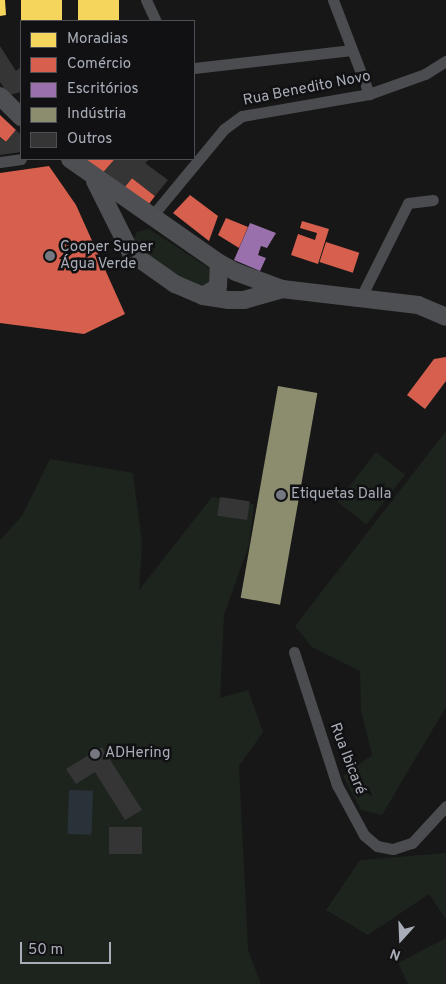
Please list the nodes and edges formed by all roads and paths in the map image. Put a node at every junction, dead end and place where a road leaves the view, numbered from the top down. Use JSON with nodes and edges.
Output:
{"nodes":[{"id":1,"x":146,"y":0,"type":"edge"},
{"id":2,"x":333,"y":0,"type":"edge"},
{"id":3,"x":156,"y":20,"type":"edge"},
{"id":4,"x":352,"y":50,"type":"junction"},
{"id":5,"x":446,"y":61,"type":"edge"},
{"id":6,"x":195,"y":68,"type":"edge"},
{"id":7,"x":368,"y":94,"type":"junction"},
{"id":8,"x":0,"y":96,"type":"edge"},
{"id":9,"x":20,"y":116,"type":"edge"},
{"id":10,"x":20,"y":159,"type":"edge"},
{"id":11,"x":71,"y":160,"type":"edge"},
{"id":12,"x":0,"y":162,"type":"edge"},
{"id":13,"x":92,"y":176,"type":"junction"},
{"id":14,"x":433,"y":200,"type":"dead end"},
{"id":15,"x":152,"y":216,"type":"junction"},
{"id":16,"x":124,"y":234,"type":"junction"},
{"id":17,"x":219,"y":263,"type":"junction"},
{"id":18,"x":282,"y":289,"type":"junction"},
{"id":19,"x":203,"y":296,"type":"junction"},
{"id":20,"x":361,"y":297,"type":"junction"},
{"id":21,"x":446,"y":317,"type":"edge"},
{"id":22,"x":294,"y":652,"type":"dead end"},
{"id":23,"x":446,"y":806,"type":"edge"}],
"edges":[{"from":1,"to":3,"type":"street"},
{"from":2,"to":4,"type":"street"},
{"from":4,"to":6,"type":"street"},
{"from":4,"to":7,"type":"street"},
{"from":5,"to":7,"type":"street","name":"Rua Benedito Novo"},
{"from":7,"to":15,"type":"street","name":"Rua Benedito Novo"},
{"from":8,"to":9,"type":"main road"},
{"from":10,"to":12,"type":"street"},
{"from":11,"to":13,"type":"main road"},
{"from":13,"to":15,"type":"main road"},
{"from":13,"to":16,"type":"main road"},
{"from":14,"to":20,"type":"street"},
{"from":15,"to":16,"type":"main road"},
{"from":15,"to":17,"type":"main road"},
{"from":16,"to":19,"type":"main road"},
{"from":17,"to":18,"type":"main road"},
{"from":17,"to":19,"type":"main road"},
{"from":18,"to":19,"type":"main road"},
{"from":18,"to":20,"type":"main road"},
{"from":20,"to":21,"type":"main road"},
{"from":22,"to":23,"type":"street","name":"Rua Ibicaré"}]}
